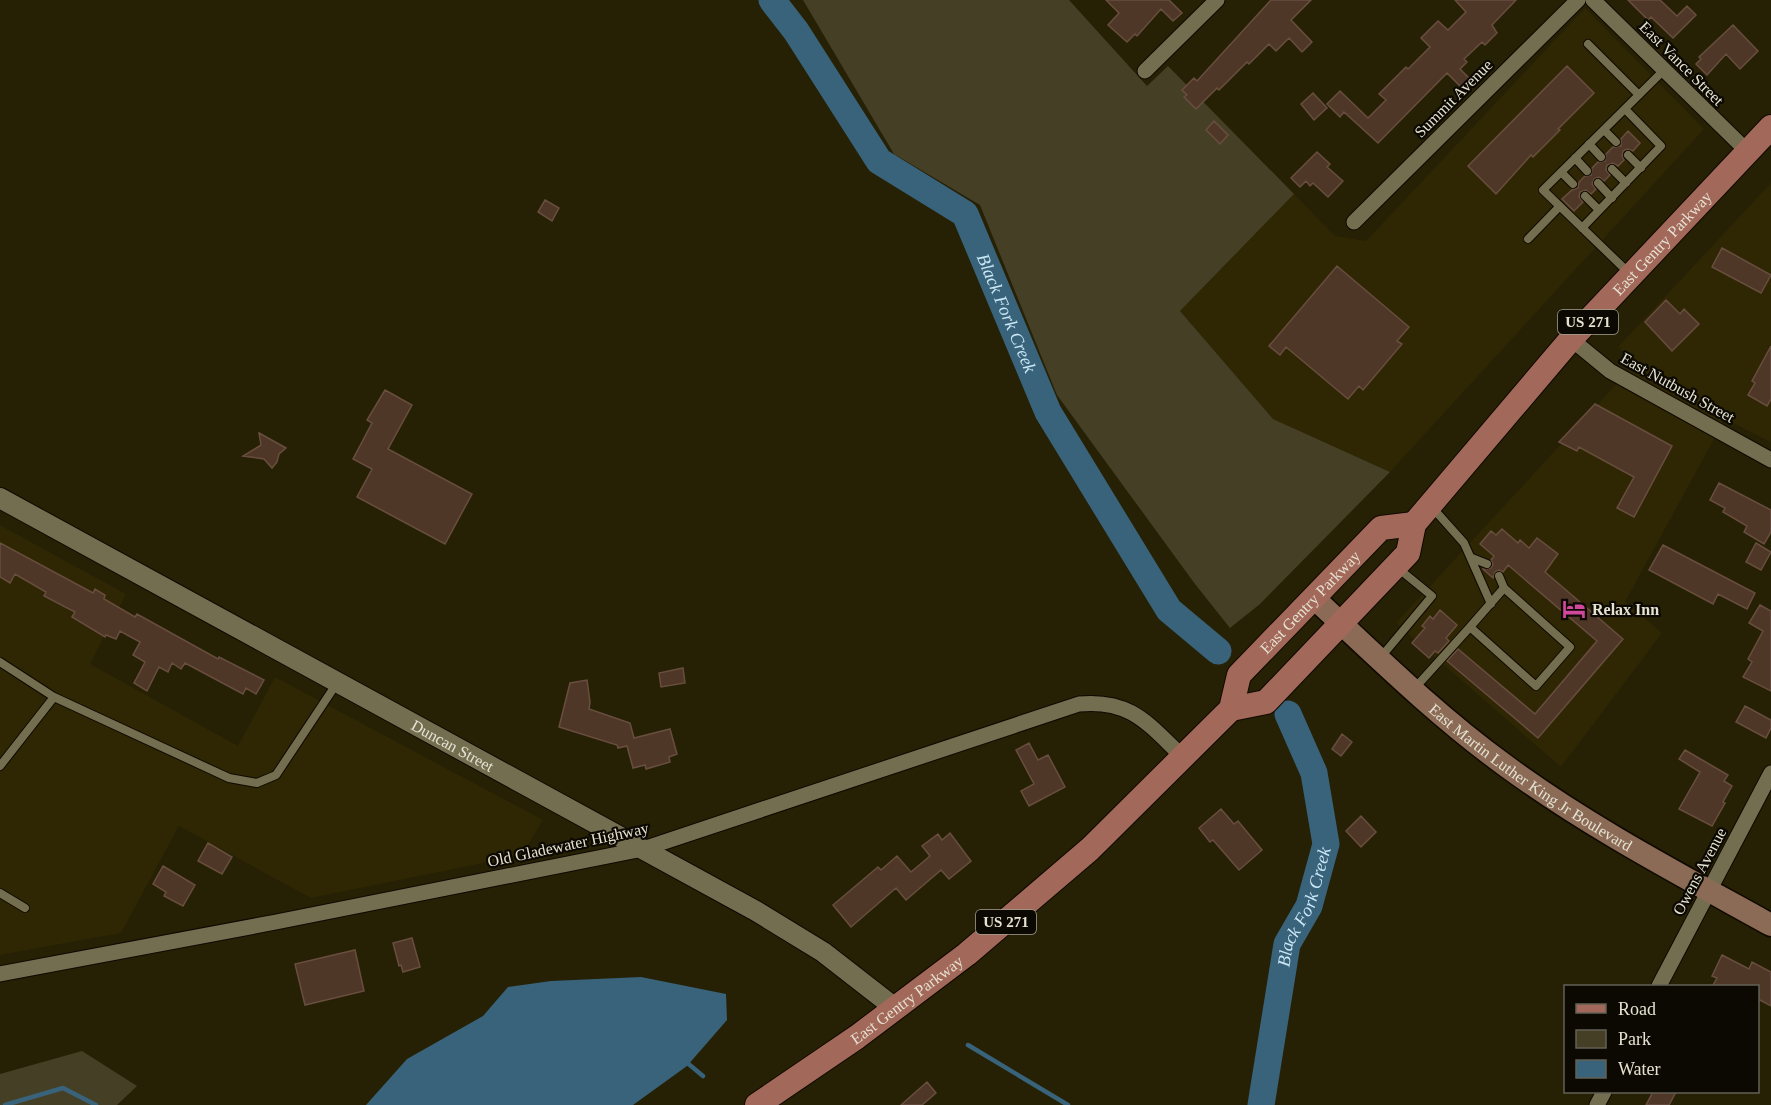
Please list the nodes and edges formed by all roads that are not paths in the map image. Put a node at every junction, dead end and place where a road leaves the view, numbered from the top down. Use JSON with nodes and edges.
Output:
{"nodes":[{"id":1,"x":1217,"y":0,"type":"edge"},
{"id":2,"x":1578,"y":0,"type":"edge"},
{"id":3,"x":1593,"y":0,"type":"edge"},
{"id":4,"x":1588,"y":44,"type":"dead end"},
{"id":5,"x":1664,"y":70,"type":"junction"},
{"id":6,"x":1145,"y":71,"type":"dead end"},
{"id":7,"x":1639,"y":95,"type":"junction"},
{"id":8,"x":1625,"y":109,"type":"junction"},
{"id":9,"x":1771,"y":127,"type":"edge"},
{"id":10,"x":1604,"y":130,"type":"junction"},
{"id":11,"x":1616,"y":142,"type":"dead end"},
{"id":12,"x":1589,"y":144,"type":"junction"},
{"id":13,"x":1747,"y":151,"type":"junction"},
{"id":14,"x":1628,"y":155,"type":"dead end"},
{"id":15,"x":1601,"y":157,"type":"dead end"},
{"id":16,"x":1575,"y":158,"type":"junction"},
{"id":17,"x":1641,"y":168,"type":"junction"},
{"id":18,"x":1612,"y":169,"type":"dead end"},
{"id":19,"x":1587,"y":171,"type":"dead end"},
{"id":20,"x":1561,"y":172,"type":"junction"},
{"id":21,"x":1598,"y":183,"type":"dead end"},
{"id":22,"x":1626,"y":183,"type":"junction"},
{"id":23,"x":1573,"y":184,"type":"dead end"},
{"id":24,"x":1585,"y":196,"type":"dead end"},
{"id":25,"x":1612,"y":198,"type":"junction"},
{"id":26,"x":1560,"y":206,"type":"junction"},
{"id":27,"x":1599,"y":210,"type":"junction"},
{"id":28,"x":1354,"y":222,"type":"dead end"},
{"id":29,"x":1582,"y":228,"type":"junction"},
{"id":30,"x":1528,"y":239,"type":"dead end"},
{"id":31,"x":1631,"y":276,"type":"junction"},
{"id":32,"x":1571,"y":339,"type":"junction"},
{"id":33,"x":1771,"y":460,"type":"edge"},
{"id":34,"x":0,"y":498,"type":"edge"},
{"id":35,"x":1430,"y":505,"type":"junction"},
{"id":36,"x":1414,"y":524,"type":"junction"},
{"id":37,"x":1472,"y":558,"type":"junction"},
{"id":38,"x":1487,"y":564,"type":"dead end"},
{"id":39,"x":1396,"y":566,"type":"junction"},
{"id":40,"x":1499,"y":576,"type":"dead end"},
{"id":41,"x":1504,"y":588,"type":"junction"},
{"id":42,"x":1314,"y":598,"type":"junction"},
{"id":43,"x":1491,"y":604,"type":"junction"},
{"id":44,"x":1341,"y":624,"type":"junction"},
{"id":45,"x":1470,"y":627,"type":"junction"},
{"id":46,"x":1379,"y":659,"type":"junction"},
{"id":47,"x":0,"y":662,"type":"edge"},
{"id":48,"x":338,"y":681,"type":"junction"},
{"id":49,"x":1413,"y":690,"type":"junction"},
{"id":50,"x":54,"y":697,"type":"junction"},
{"id":51,"x":1231,"y":709,"type":"junction"},
{"id":52,"x":1183,"y":757,"type":"junction"},
{"id":53,"x":0,"y":766,"type":"edge"},
{"id":54,"x":1771,"y":773,"type":"edge"},
{"id":55,"x":643,"y":849,"type":"junction"},
{"id":56,"x":1709,"y":890,"type":"junction"},
{"id":57,"x":0,"y":893,"type":"edge"},
{"id":58,"x":26,"y":908,"type":"dead end"},
{"id":59,"x":1771,"y":925,"type":"edge"},
{"id":60,"x":0,"y":974,"type":"edge"},
{"id":61,"x":1660,"y":985,"type":"edge"},
{"id":62,"x":895,"y":1008,"type":"junction"},
{"id":63,"x":757,"y":1105,"type":"edge"}],
"edges":[{"from":1,"to":6,"type":"street"},
{"from":2,"to":28,"type":"street","name":"Summit Avenue"},
{"from":3,"to":5,"type":"street","name":"East Vance Street"},
{"from":4,"to":7,"type":"lane"},
{"from":5,"to":7,"type":"lane"},
{"from":5,"to":13,"type":"street","name":"East Vance Street"},
{"from":7,"to":8,"type":"lane"},
{"from":8,"to":10,"type":"lane"},
{"from":8,"to":17,"type":"lane"},
{"from":9,"to":13,"type":"main road","name":"East Gentry Parkway","number":"US 271"},
{"from":10,"to":11,"type":"lane"},
{"from":10,"to":12,"type":"lane"},
{"from":12,"to":15,"type":"lane"},
{"from":12,"to":16,"type":"lane"},
{"from":13,"to":31,"type":"main road","name":"East Gentry Parkway","number":"US 271"},
{"from":14,"to":17,"type":"lane"},
{"from":16,"to":19,"type":"lane"},
{"from":16,"to":20,"type":"lane"},
{"from":17,"to":22,"type":"lane"},
{"from":18,"to":22,"type":"lane"},
{"from":20,"to":23,"type":"lane"},
{"from":20,"to":26,"type":"lane"},
{"from":21,"to":25,"type":"lane"},
{"from":22,"to":25,"type":"lane"},
{"from":24,"to":27,"type":"lane"},
{"from":25,"to":27,"type":"lane"},
{"from":26,"to":29,"type":"lane"},
{"from":26,"to":30,"type":"lane"},
{"from":27,"to":29,"type":"lane"},
{"from":29,"to":31,"type":"lane"},
{"from":31,"to":32,"type":"main road","name":"East Gentry Parkway","number":"US 271"},
{"from":32,"to":33,"type":"street","name":"East Nutbush Street"},
{"from":32,"to":35,"type":"main road","name":"East Gentry Parkway","number":"US 271"},
{"from":34,"to":48,"type":"street","name":"Duncan Street"},
{"from":35,"to":36,"type":"main road","name":"East Gentry Parkway","number":"US 271"},
{"from":35,"to":37,"type":"lane"},
{"from":36,"to":39,"type":"main road","name":"East Gentry Parkway","number":"US 271"},
{"from":36,"to":42,"type":"main road","name":"East Gentry Parkway"},
{"from":37,"to":38,"type":"lane"},
{"from":37,"to":43,"type":"lane"},
{"from":39,"to":44,"type":"main road","name":"East Gentry Parkway","number":"US 271"},
{"from":39,"to":46,"type":"lane"},
{"from":40,"to":41,"type":"lane"},
{"from":41,"to":43,"type":"lane"},
{"from":41,"to":45,"type":"lane"},
{"from":42,"to":44,"type":"main road","name":"East Martin Luther King Jr Boulevard"},
{"from":42,"to":51,"type":"main road","name":"East Gentry Parkway"},
{"from":43,"to":45,"type":"lane"},
{"from":44,"to":46,"type":"main road","name":"East Martin Luther King Jr Boulevard"},
{"from":44,"to":51,"type":"main road","name":"East Gentry Parkway","number":"US 271"},
{"from":45,"to":49,"type":"lane"},
{"from":46,"to":49,"type":"main road","name":"East Martin Luther King Jr Boulevard"},
{"from":47,"to":50,"type":"lane"},
{"from":48,"to":50,"type":"lane"},
{"from":48,"to":55,"type":"street","name":"Duncan Street"},
{"from":49,"to":56,"type":"main road","name":"East Martin Luther King Jr Boulevard"},
{"from":50,"to":53,"type":"lane"},
{"from":51,"to":52,"type":"main road","name":"East Gentry Parkway","number":"US 271"},
{"from":52,"to":55,"type":"street","name":"Old Gladewater Highway"},
{"from":52,"to":62,"type":"main road","name":"East Gentry Parkway","number":"US 271"},
{"from":54,"to":56,"type":"street","name":"Owens Avenue"},
{"from":55,"to":60,"type":"street","name":"Old Gladewater Highway"},
{"from":55,"to":62,"type":"street","name":"Duncan Street"},
{"from":56,"to":59,"type":"main road","name":"East Martin Luther King Jr Boulevard"},
{"from":56,"to":61,"type":"street","name":"Owens Avenue"},
{"from":57,"to":58,"type":"lane"},
{"from":62,"to":63,"type":"main road","name":"East Gentry Parkway","number":"US 271"}]}
